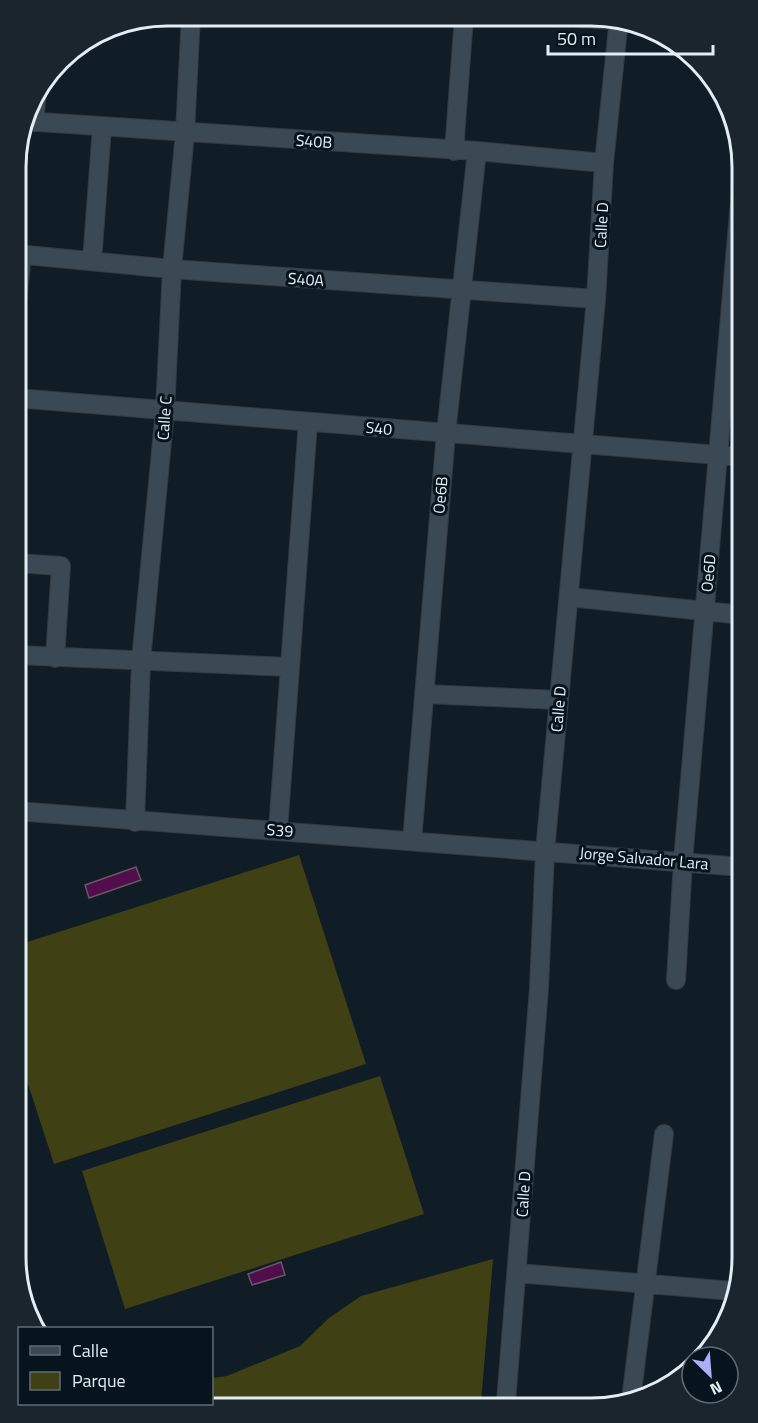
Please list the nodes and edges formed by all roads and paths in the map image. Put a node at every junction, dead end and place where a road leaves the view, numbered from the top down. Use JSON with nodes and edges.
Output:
{"nodes":[{"id":1,"x":190,"y":26,"type":"edge"},
{"id":2,"x":463,"y":26,"type":"edge"},
{"id":3,"x":621,"y":29,"type":"edge"},
{"id":4,"x":33,"y":122,"type":"edge"},
{"id":5,"x":102,"y":127,"type":"junction"},
{"id":6,"x":184,"y":133,"type":"junction"},
{"id":7,"x":454,"y":151,"type":"junction"},
{"id":8,"x":477,"y":151,"type":"junction"},
{"id":9,"x":604,"y":163,"type":"junction"},
{"id":10,"x":26,"y":255,"type":"edge"},
{"id":11,"x":92,"y":261,"type":"junction"},
{"id":12,"x":172,"y":269,"type":"junction"},
{"id":13,"x":463,"y":290,"type":"junction"},
{"id":14,"x":732,"y":293,"type":"edge"},
{"id":15,"x":596,"y":299,"type":"junction"},
{"id":16,"x":26,"y":399,"type":"edge"},
{"id":17,"x":165,"y":410,"type":"junction"},
{"id":18,"x":308,"y":422,"type":"junction"},
{"id":19,"x":446,"y":433,"type":"junction"},
{"id":20,"x":583,"y":444,"type":"junction"},
{"id":21,"x":718,"y":455,"type":"junction"},
{"id":22,"x":732,"y":456,"type":"edge"},
{"id":23,"x":26,"y":564,"type":"edge"},
{"id":24,"x":569,"y":597,"type":"junction"},
{"id":25,"x":704,"y":611,"type":"junction"},
{"id":26,"x":732,"y":614,"type":"edge"},
{"id":27,"x":26,"y":656,"type":"edge"},
{"id":28,"x":55,"y":658,"type":"junction"},
{"id":29,"x":141,"y":661,"type":"junction"},
{"id":30,"x":290,"y":668,"type":"junction"},
{"id":31,"x":424,"y":694,"type":"junction"},
{"id":32,"x":559,"y":700,"type":"junction"},
{"id":33,"x":26,"y":812,"type":"edge"},
{"id":34,"x":135,"y":822,"type":"junction"},
{"id":35,"x":278,"y":830,"type":"junction"},
{"id":36,"x":412,"y":841,"type":"junction"},
{"id":37,"x":545,"y":851,"type":"junction"},
{"id":38,"x":683,"y":861,"type":"junction"},
{"id":39,"x":732,"y":866,"type":"edge"},
{"id":40,"x":676,"y":980,"type":"dead end"},
{"id":41,"x":664,"y":1134,"type":"dead end"},
{"id":42,"x":517,"y":1273,"type":"junction"},
{"id":43,"x":643,"y":1285,"type":"junction"},
{"id":44,"x":728,"y":1291,"type":"edge"},
{"id":45,"x":632,"y":1392,"type":"edge"},
{"id":46,"x":506,"y":1398,"type":"edge"}],
"edges":[{"from":1,"to":6,"type":"street","name":"Calle C"},
{"from":2,"to":7,"type":"street"},
{"from":3,"to":9,"type":"street","name":"Calle D"},
{"from":4,"to":5,"type":"street","name":"S40B"},
{"from":5,"to":6,"type":"street","name":"S40B"},
{"from":5,"to":11,"type":"street"},
{"from":6,"to":7,"type":"street","name":"S40B"},
{"from":6,"to":12,"type":"street","name":"Calle C"},
{"from":7,"to":8,"type":"street","name":"S40B"},
{"from":8,"to":9,"type":"street","name":"S40B"},
{"from":8,"to":13,"type":"street","name":"Oe6B"},
{"from":9,"to":15,"type":"street","name":"Calle D"},
{"from":10,"to":11,"type":"street","name":"S40A"},
{"from":11,"to":12,"type":"street","name":"S40A"},
{"from":12,"to":13,"type":"street","name":"S40A"},
{"from":12,"to":17,"type":"street","name":"Calle C"},
{"from":13,"to":15,"type":"street","name":"S40A"},
{"from":13,"to":19,"type":"street","name":"Oe6B"},
{"from":14,"to":21,"type":"street","name":"Oe6D"},
{"from":15,"to":20,"type":"street","name":"Calle D"},
{"from":16,"to":17,"type":"street","name":"S40"},
{"from":17,"to":18,"type":"street","name":"S40"},
{"from":17,"to":29,"type":"street","name":"Calle C"},
{"from":18,"to":19,"type":"street","name":"S40"},
{"from":18,"to":30,"type":"street"},
{"from":19,"to":20,"type":"street","name":"S40"},
{"from":19,"to":31,"type":"street","name":"Oe6B"},
{"from":20,"to":21,"type":"street","name":"S40"},
{"from":20,"to":24,"type":"street","name":"Calle D"},
{"from":21,"to":22,"type":"street","name":"S40"},
{"from":21,"to":25,"type":"street","name":"Oe6D"},
{"from":23,"to":28,"type":"street"},
{"from":24,"to":25,"type":"street"},
{"from":24,"to":32,"type":"street","name":"Calle D"},
{"from":25,"to":26,"type":"street"},
{"from":25,"to":38,"type":"street","name":"Oe6D"},
{"from":27,"to":28,"type":"street"},
{"from":28,"to":29,"type":"street"},
{"from":29,"to":30,"type":"street"},
{"from":29,"to":34,"type":"street","name":"Calle C"},
{"from":30,"to":35,"type":"street"},
{"from":31,"to":32,"type":"street"},
{"from":31,"to":36,"type":"street","name":"Oe6B"},
{"from":32,"to":37,"type":"street","name":"Calle D"},
{"from":33,"to":34,"type":"street","name":"S39"},
{"from":34,"to":35,"type":"street","name":"S39"},
{"from":35,"to":36,"type":"street","name":"S39"},
{"from":36,"to":37,"type":"street","name":"S39"},
{"from":37,"to":38,"type":"street","name":"Jorge Salvador Lara"},
{"from":37,"to":42,"type":"street","name":"Calle D"},
{"from":38,"to":39,"type":"street","name":"Jorge Salvador Lara"},
{"from":38,"to":40,"type":"street","name":"Oe6D"},
{"from":41,"to":43,"type":"street"},
{"from":42,"to":43,"type":"street"},
{"from":42,"to":46,"type":"street","name":"Calle D"},
{"from":43,"to":44,"type":"street"},
{"from":43,"to":45,"type":"street"}]}
